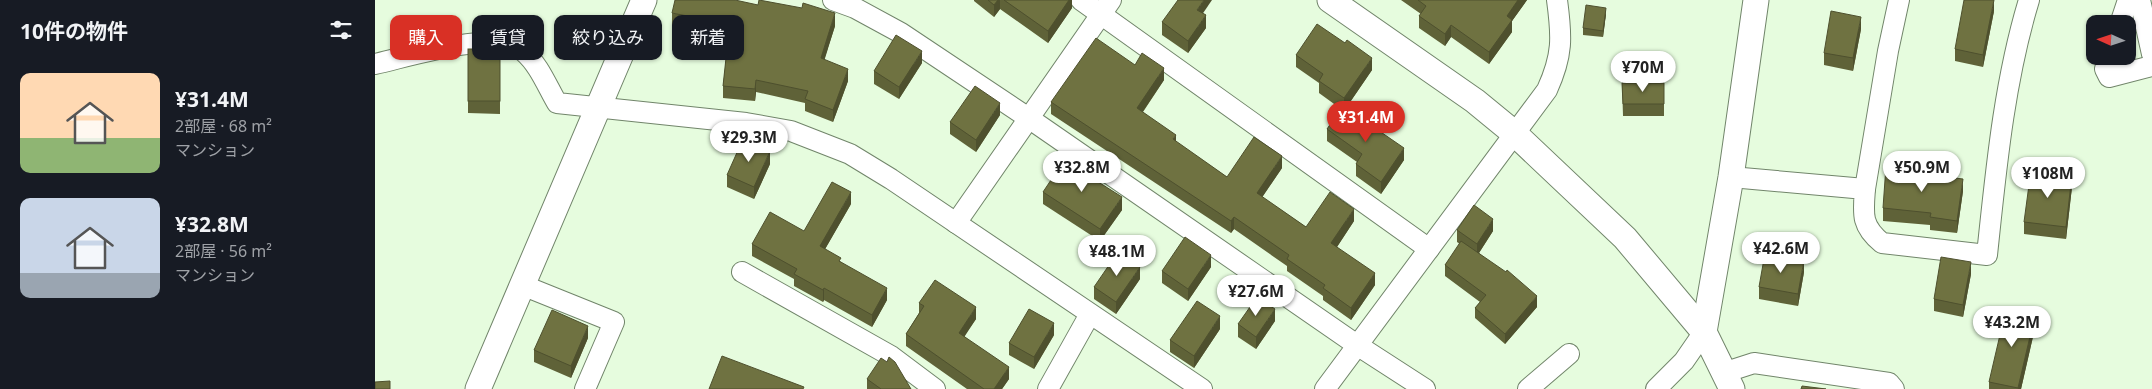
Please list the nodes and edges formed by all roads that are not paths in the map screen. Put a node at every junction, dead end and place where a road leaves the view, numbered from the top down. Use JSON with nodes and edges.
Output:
{"nodes":[{"id":1,"x":644,"y":0,"type":"edge"},
{"id":2,"x":833,"y":0,"type":"edge"},
{"id":3,"x":1081,"y":0,"type":"edge"},
{"id":4,"x":1330,"y":0,"type":"edge"},
{"id":5,"x":1557,"y":0,"type":"edge"},
{"id":6,"x":1756,"y":0,"type":"edge"},
{"id":7,"x":1899,"y":0,"type":"edge"},
{"id":8,"x":2029,"y":0,"type":"edge"},
{"id":9,"x":2128,"y":0,"type":"edge"},
{"id":10,"x":2140,"y":0,"type":"edge"},
{"id":11,"x":1107,"y":7,"type":"edge"},
{"id":12,"x":2123,"y":15,"type":"edge"},
{"id":13,"x":2152,"y":54,"type":"edge"},
{"id":14,"x":375,"y":64,"type":"edge"},
{"id":15,"x":2106,"y":65,"type":"edge"},
{"id":16,"x":2152,"y":66,"type":"edge"},
{"id":17,"x":597,"y":108,"type":"junction"},
{"id":18,"x":1030,"y":119,"type":"junction"},
{"id":19,"x":1515,"y":133,"type":"junction"},
{"id":20,"x":1731,"y":177,"type":"junction"},
{"id":21,"x":1865,"y":189,"type":"junction"},
{"id":22,"x":956,"y":223,"type":"junction"},
{"id":23,"x":1429,"y":249,"type":"junction"},
{"id":24,"x":742,"y":272,"type":"dead end"},
{"id":25,"x":522,"y":285,"type":"junction"},
{"id":26,"x":1090,"y":314,"type":"junction"},
{"id":27,"x":1704,"y":332,"type":"junction"},
{"id":28,"x":1357,"y":345,"type":"junction"},
{"id":29,"x":1569,"y":354,"type":"dead end"},
{"id":30,"x":1727,"y":381,"type":"edge"},
{"id":31,"x":592,"y":387,"type":"edge"},
{"id":32,"x":478,"y":389,"type":"edge"},
{"id":33,"x":935,"y":389,"type":"edge"},
{"id":34,"x":1048,"y":389,"type":"edge"},
{"id":35,"x":1202,"y":389,"type":"edge"},
{"id":36,"x":1325,"y":389,"type":"edge"},
{"id":37,"x":1425,"y":389,"type":"edge"},
{"id":38,"x":1528,"y":389,"type":"edge"},
{"id":39,"x":1656,"y":389,"type":"edge"},
{"id":40,"x":1894,"y":389,"type":"edge"}],
"edges":[{"from":1,"to":17,"type":"street"},
{"from":2,"to":18,"type":"street"},
{"from":3,"to":11,"type":"street"},
{"from":4,"to":19,"type":"street"},
{"from":5,"to":19,"type":"street"},
{"from":6,"to":20,"type":"street"},
{"from":7,"to":21,"type":"street"},
{"from":8,"to":21,"type":"street"},
{"from":9,"to":12,"type":"street"},
{"from":10,"to":13,"type":"street"},
{"from":11,"to":18,"type":"street"},
{"from":11,"to":23,"type":"street"},
{"from":14,"to":17,"type":"street"},
{"from":15,"to":16,"type":"street"},
{"from":17,"to":22,"type":"street"},
{"from":17,"to":25,"type":"street"},
{"from":18,"to":22,"type":"street"},
{"from":18,"to":28,"type":"street"},
{"from":19,"to":23,"type":"street"},
{"from":19,"to":27,"type":"street"},
{"from":20,"to":21,"type":"street"},
{"from":20,"to":27,"type":"street"},
{"from":22,"to":26,"type":"street"},
{"from":23,"to":28,"type":"street"},
{"from":24,"to":33,"type":"street"},
{"from":25,"to":31,"type":"street"},
{"from":25,"to":32,"type":"street"},
{"from":26,"to":34,"type":"street"},
{"from":26,"to":35,"type":"street"},
{"from":27,"to":30,"type":"street"},
{"from":27,"to":39,"type":"street"},
{"from":28,"to":36,"type":"street"},
{"from":28,"to":37,"type":"street"},
{"from":29,"to":38,"type":"street"},
{"from":30,"to":40,"type":"street"}]}
